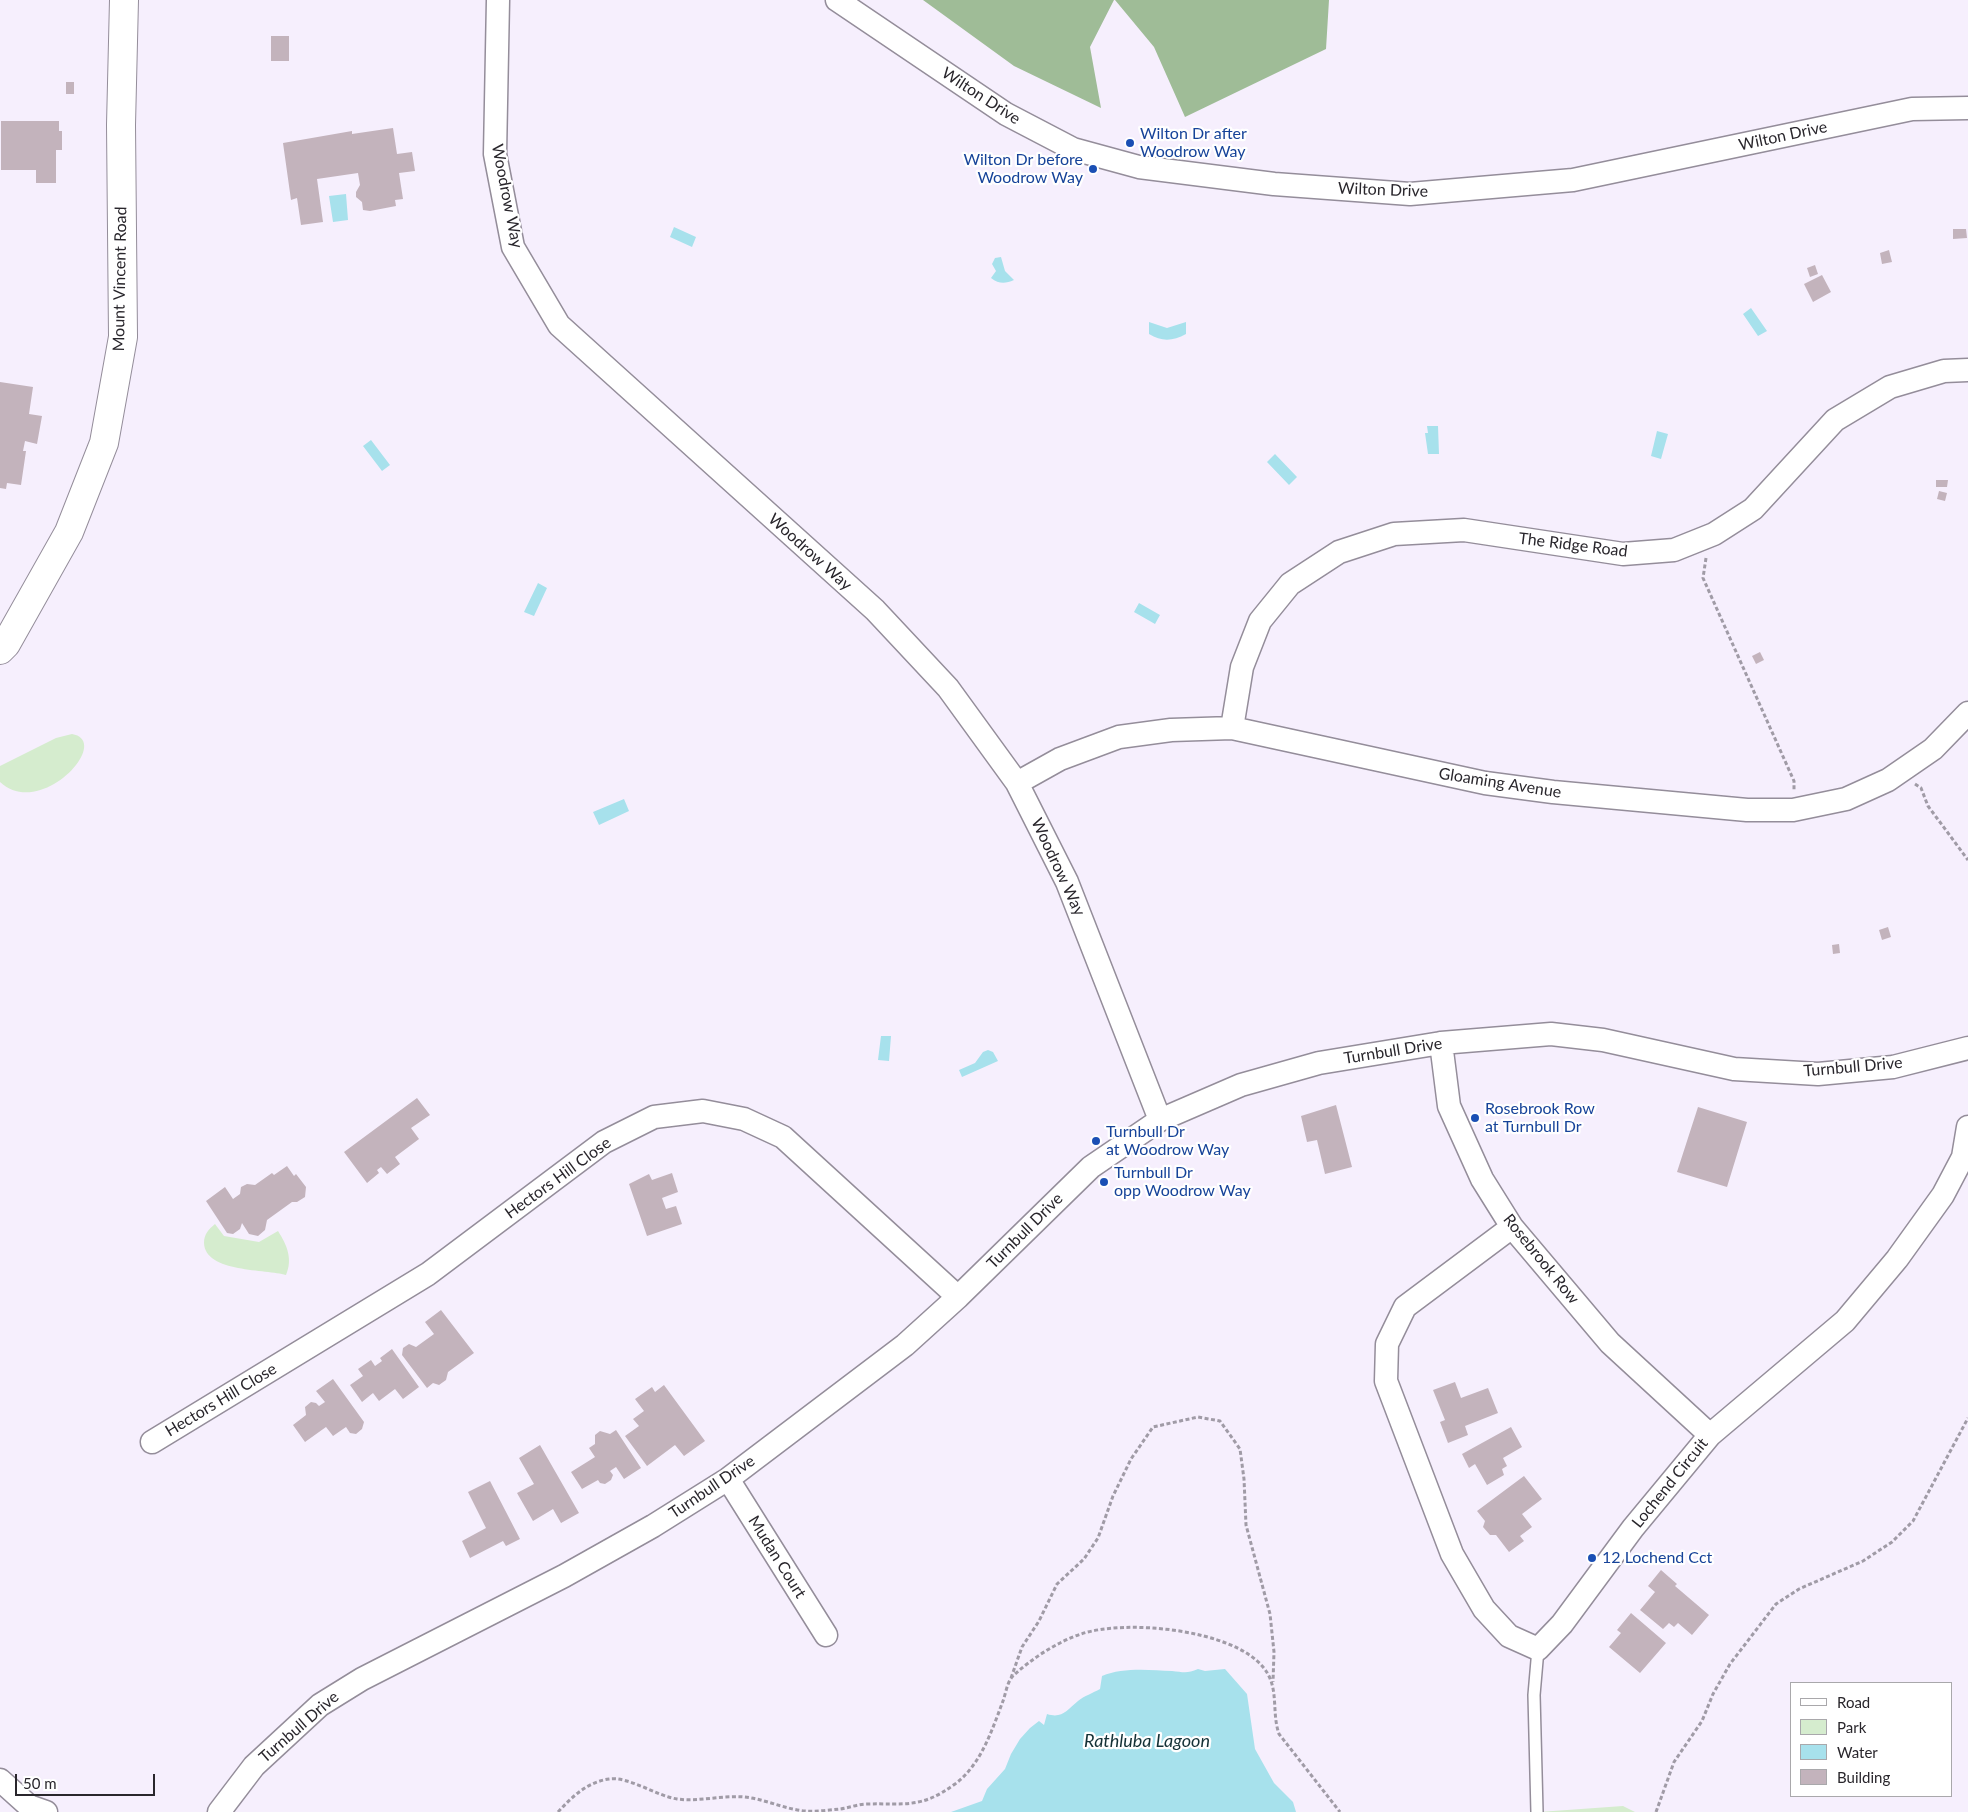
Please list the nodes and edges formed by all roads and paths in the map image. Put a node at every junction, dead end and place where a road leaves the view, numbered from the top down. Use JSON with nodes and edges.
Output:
{"nodes":[{"id":1,"x":124,"y":0,"type":"edge"},
{"id":2,"x":498,"y":0,"type":"edge"},
{"id":3,"x":837,"y":0,"type":"edge"},
{"id":4,"x":1968,"y":108,"type":"edge"},
{"id":5,"x":1968,"y":370,"type":"edge"},
{"id":6,"x":1699,"y":540,"type":"junction"},
{"id":7,"x":0,"y":650,"type":"edge"},
{"id":8,"x":1968,"y":713,"type":"edge"},
{"id":9,"x":1232,"y":728,"type":"junction"},
{"id":10,"x":1902,"y":772,"type":"junction"},
{"id":11,"x":1018,"y":783,"type":"junction"},
{"id":12,"x":1793,"y":810,"type":"junction"},
{"id":13,"x":1968,"y":860,"type":"edge"},
{"id":14,"x":1441,"y":1043,"type":"junction"},
{"id":15,"x":1968,"y":1048,"type":"edge"},
{"id":16,"x":1160,"y":1120,"type":"junction"},
{"id":17,"x":1968,"y":1127,"type":"edge"},
{"id":18,"x":1512,"y":1227,"type":"junction"},
{"id":19,"x":958,"y":1298,"type":"junction"},
{"id":20,"x":1968,"y":1418,"type":"edge"},
{"id":21,"x":1710,"y":1435,"type":"junction"},
{"id":22,"x":152,"y":1442,"type":"dead end"},
{"id":23,"x":728,"y":1479,"type":"junction"},
{"id":24,"x":826,"y":1636,"type":"dead end"},
{"id":25,"x":1538,"y":1649,"type":"junction"},
{"id":26,"x":1011,"y":1678,"type":"junction"},
{"id":27,"x":1273,"y":1683,"type":"junction"},
{"id":28,"x":0,"y":1780,"type":"edge"},
{"id":29,"x":46,"y":1812,"type":"edge"},
{"id":30,"x":219,"y":1812,"type":"edge"},
{"id":31,"x":558,"y":1812,"type":"edge"},
{"id":32,"x":1340,"y":1812,"type":"edge"},
{"id":33,"x":1537,"y":1812,"type":"edge"},
{"id":34,"x":1656,"y":1812,"type":"edge"}],
"edges":[{"from":1,"to":7,"type":"main road","name":"Mount Vincent Road"},
{"from":2,"to":11,"type":"street","name":"Woodrow Way"},
{"from":3,"to":4,"type":"street","name":"Wilton Drive"},
{"from":5,"to":6,"type":"street","name":"The Ridge Road"},
{"from":6,"to":9,"type":"street","name":"The Ridge Road"},
{"from":6,"to":12,"type":"path"},
{"from":8,"to":10,"type":"street","name":"Gloaming Avenue"},
{"from":9,"to":11,"type":"street","name":"Gloaming Avenue"},
{"from":9,"to":12,"type":"street","name":"Gloaming Avenue"},
{"from":10,"to":12,"type":"street","name":"Gloaming Avenue"},
{"from":10,"to":13,"type":"path"},
{"from":11,"to":16,"type":"street","name":"Woodrow Way"},
{"from":14,"to":15,"type":"street","name":"Turnbull Drive"},
{"from":14,"to":16,"type":"street","name":"Turnbull Drive"},
{"from":14,"to":18,"type":"street","name":"Rosebrook Row"},
{"from":16,"to":19,"type":"street","name":"Turnbull Drive"},
{"from":17,"to":21,"type":"street","name":"Lochend Circuit"},
{"from":18,"to":21,"type":"street","name":"Rosebrook Row"},
{"from":18,"to":25,"type":"street"},
{"from":19,"to":22,"type":"street","name":"Hectors Hill Close"},
{"from":19,"to":23,"type":"street","name":"Turnbull Drive"},
{"from":20,"to":34,"type":"path"},
{"from":21,"to":25,"type":"street","name":"Lochend Circuit"},
{"from":23,"to":24,"type":"street","name":"Mudan Court"},
{"from":23,"to":30,"type":"street","name":"Turnbull Drive"},
{"from":25,"to":33,"type":"lane"},
{"from":26,"to":27,"type":"path"},
{"from":26,"to":27,"type":"path"},
{"from":26,"to":31,"type":"path"},
{"from":27,"to":32,"type":"path"},
{"from":28,"to":29,"type":"street"}]}
